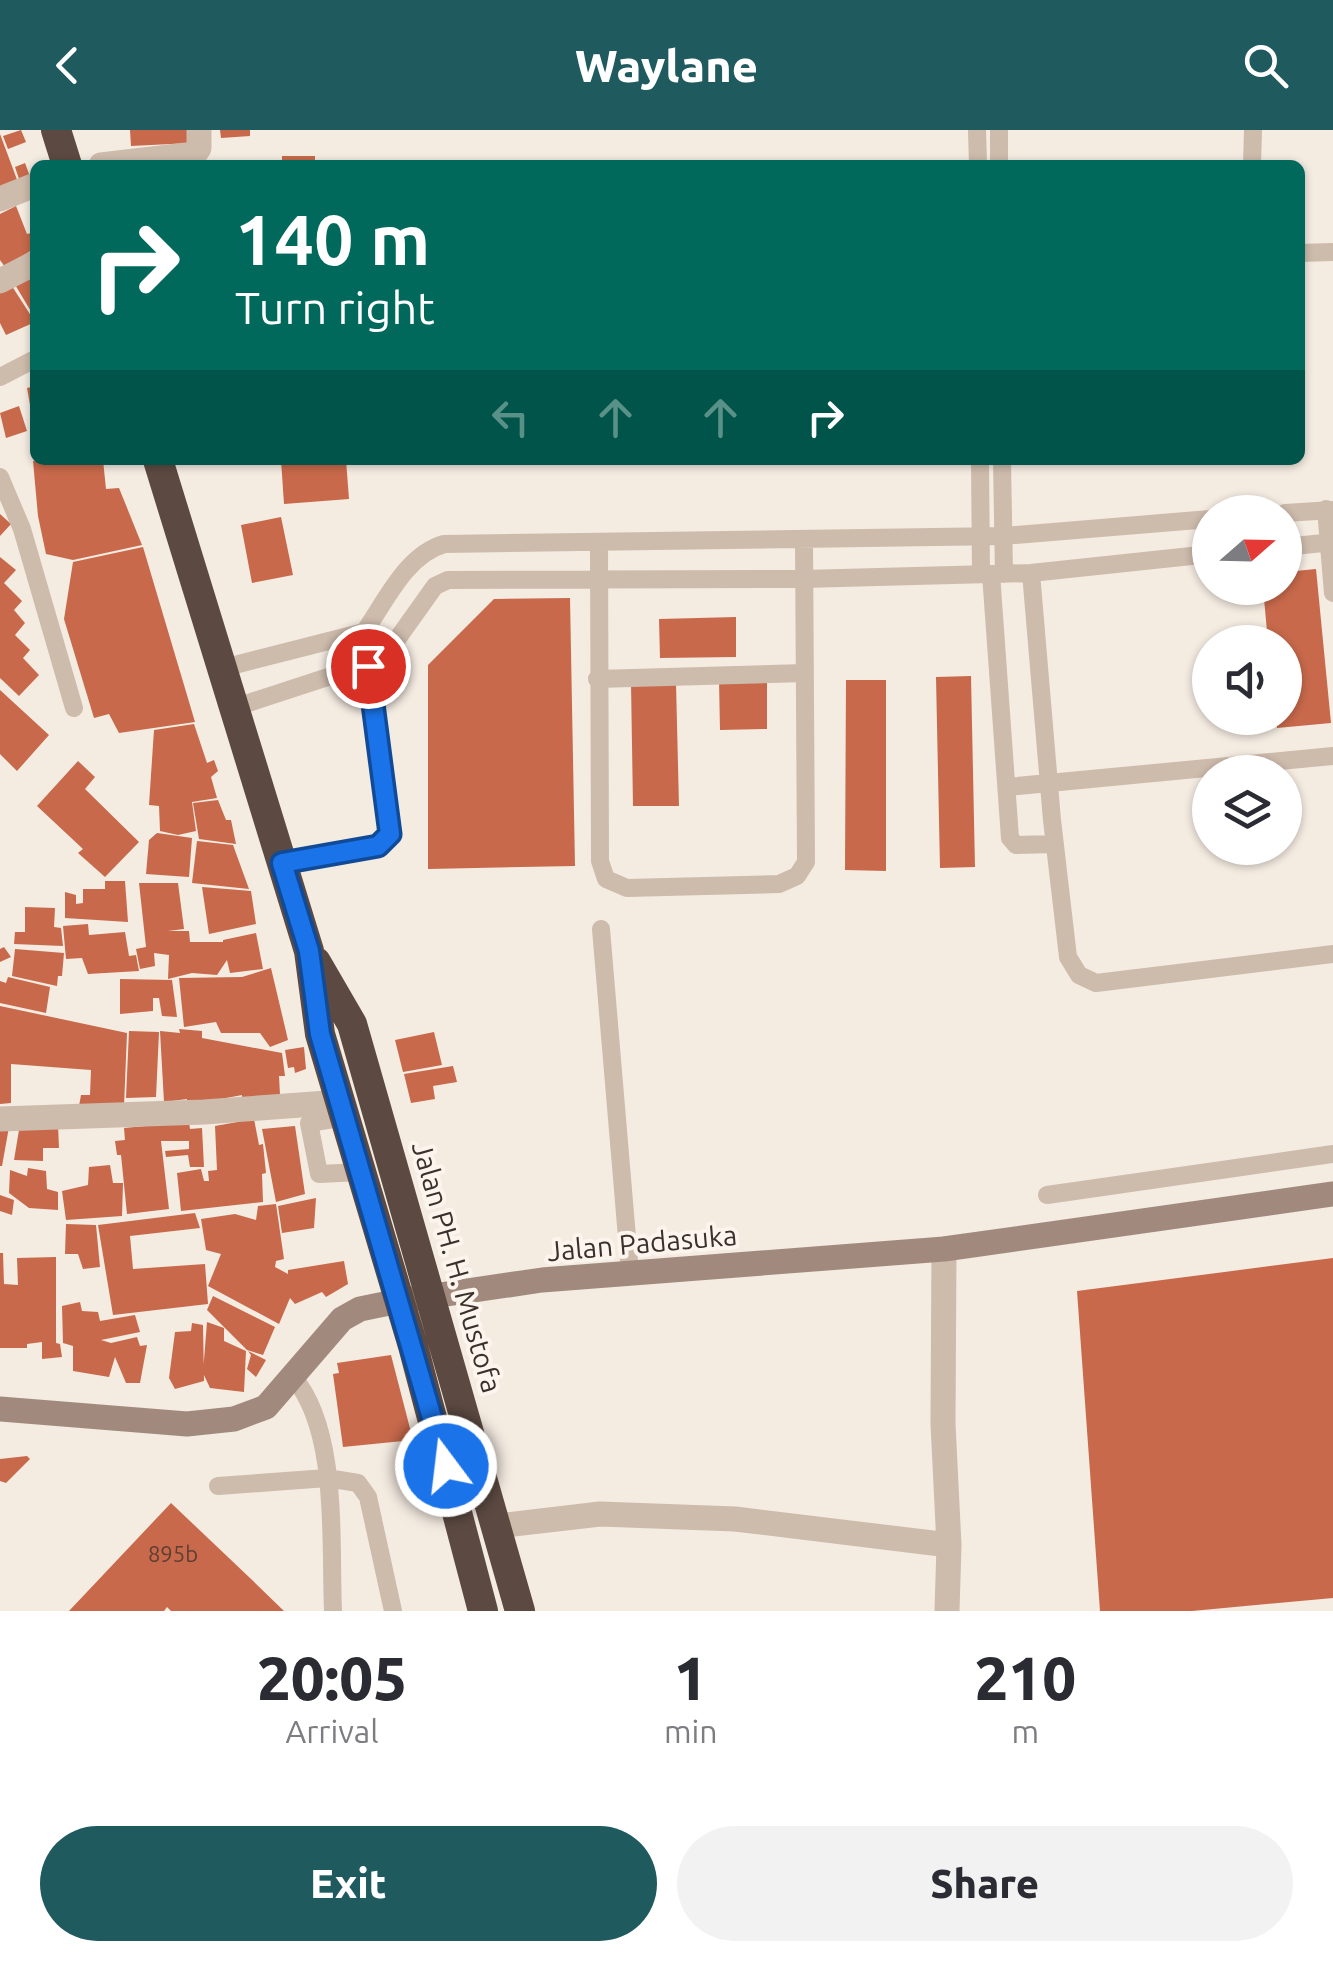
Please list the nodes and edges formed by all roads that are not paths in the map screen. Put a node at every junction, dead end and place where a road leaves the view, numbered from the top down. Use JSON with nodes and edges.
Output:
{"nodes":[{"id":1,"x":56,"y":130,"type":"edge"},
{"id":2,"x":199,"y":130,"type":"edge"},
{"id":3,"x":977,"y":130,"type":"edge"},
{"id":4,"x":998,"y":130,"type":"edge"},
{"id":5,"x":1253,"y":130,"type":"edge"},
{"id":6,"x":65,"y":160,"type":"edge"},
{"id":7,"x":143,"y":160,"type":"edge"},
{"id":8,"x":978,"y":160,"type":"edge"},
{"id":9,"x":1000,"y":160,"type":"edge"},
{"id":10,"x":1252,"y":160,"type":"edge"},
{"id":11,"x":30,"y":187,"type":"edge"},
{"id":12,"x":0,"y":199,"type":"edge"},
{"id":13,"x":1333,"y":252,"type":"edge"},
{"id":14,"x":1305,"y":253,"type":"edge"},
{"id":15,"x":30,"y":266,"type":"edge"},
{"id":16,"x":0,"y":281,"type":"edge"},
{"id":17,"x":30,"y":361,"type":"edge"},
{"id":18,"x":0,"y":377,"type":"edge"},
{"id":19,"x":160,"y":465,"type":"edge"},
{"id":20,"x":980,"y":465,"type":"edge"},
{"id":21,"x":1002,"y":465,"type":"edge"},
{"id":22,"x":0,"y":476,"type":"edge"},
{"id":23,"x":1329,"y":510,"type":"edge"},
{"id":24,"x":1302,"y":512,"type":"edge"},
{"id":25,"x":1192,"y":520,"type":"edge"},
{"id":26,"x":1003,"y":536,"type":"junction"},
{"id":27,"x":980,"y":537,"type":"junction"},
{"id":28,"x":804,"y":540,"type":"junction"},
{"id":29,"x":599,"y":542,"type":"junction"},
{"id":30,"x":1330,"y":542,"type":"edge"},
{"id":31,"x":1302,"y":545,"type":"edge"},
{"id":32,"x":1192,"y":556,"type":"edge"},
{"id":33,"x":1031,"y":573,"type":"junction"},
{"id":34,"x":992,"y":574,"type":"junction"},
{"id":35,"x":803,"y":579,"type":"junction"},
{"id":36,"x":599,"y":581,"type":"junction"},
{"id":37,"x":1333,"y":592,"type":"edge"},
{"id":38,"x":359,"y":635,"type":"junction"},
{"id":39,"x":368,"y":666,"type":"junction"},
{"id":40,"x":223,"y":668,"type":"junction"},
{"id":41,"x":804,"y":673,"type":"junction"},
{"id":42,"x":597,"y":679,"type":"junction"},
{"id":43,"x":236,"y":707,"type":"junction"},
{"id":44,"x":74,"y":708,"type":"dead end"},
{"id":45,"x":1333,"y":756,"type":"edge"},
{"id":46,"x":1049,"y":784,"type":"junction"},
{"id":47,"x":1007,"y":787,"type":"junction"},
{"id":48,"x":1056,"y":844,"type":"junction"},
{"id":49,"x":282,"y":863,"type":"junction"},
{"id":50,"x":601,"y":929,"type":"dead end"},
{"id":51,"x":309,"y":951,"type":"junction"},
{"id":52,"x":1333,"y":954,"type":"edge"},
{"id":53,"x":343,"y":1110,"type":"junction"},
{"id":54,"x":0,"y":1120,"type":"edge"},
{"id":55,"x":1333,"y":1154,"type":"edge"},
{"id":56,"x":361,"y":1172,"type":"junction"},
{"id":57,"x":1333,"y":1194,"type":"edge"},
{"id":58,"x":1046,"y":1195,"type":"dead end"},
{"id":59,"x":944,"y":1249,"type":"junction"},
{"id":60,"x":630,"y":1272,"type":"junction"},
{"id":61,"x":432,"y":1296,"type":"junction"},
{"id":62,"x":399,"y":1301,"type":"junction"},
{"id":63,"x":292,"y":1377,"type":"junction"},
{"id":64,"x":0,"y":1410,"type":"edge"},
{"id":65,"x":327,"y":1478,"type":"junction"},
{"id":66,"x":218,"y":1486,"type":"dead end"},
{"id":67,"x":497,"y":1526,"type":"junction"},
{"id":68,"x":949,"y":1545,"type":"junction"},
{"id":69,"x":333,"y":1611,"type":"edge"},
{"id":70,"x":393,"y":1611,"type":"edge"},
{"id":71,"x":483,"y":1611,"type":"edge"},
{"id":72,"x":520,"y":1611,"type":"edge"},
{"id":73,"x":948,"y":1611,"type":"edge"}],
"edges":[{"from":1,"to":6,"type":"highway"},
{"from":2,"to":7,"type":"street"},
{"from":3,"to":8,"type":"lane"},
{"from":4,"to":9,"type":"lane"},
{"from":5,"to":10,"type":"lane"},
{"from":11,"to":12,"type":"street"},
{"from":13,"to":14,"type":"lane"},
{"from":15,"to":16,"type":"street"},
{"from":17,"to":18,"type":"lane"},
{"from":19,"to":40,"type":"highway","name":"Jalan PH. H. Mustofa"},
{"from":20,"to":27,"type":"lane"},
{"from":21,"to":26,"type":"lane"},
{"from":22,"to":44,"type":"lane"},
{"from":23,"to":24,"type":"lane"},
{"from":23,"to":30,"type":"lane"},
{"from":25,"to":26,"type":"lane"},
{"from":26,"to":27,"type":"lane"},
{"from":26,"to":34,"type":"lane"},
{"from":27,"to":28,"type":"lane"},
{"from":27,"to":34,"type":"lane"},
{"from":28,"to":29,"type":"lane"},
{"from":28,"to":35,"type":"lane"},
{"from":29,"to":36,"type":"lane"},
{"from":29,"to":38,"type":"lane"},
{"from":30,"to":31,"type":"lane"},
{"from":30,"to":37,"type":"lane"},
{"from":32,"to":33,"type":"lane"},
{"from":33,"to":34,"type":"lane"},
{"from":33,"to":46,"type":"lane"},
{"from":34,"to":35,"type":"lane"},
{"from":34,"to":47,"type":"lane"},
{"from":35,"to":36,"type":"lane"},
{"from":35,"to":41,"type":"lane"},
{"from":36,"to":39,"type":"lane"},
{"from":36,"to":42,"type":"lane"},
{"from":38,"to":39,"type":"lane"},
{"from":38,"to":40,"type":"lane"},
{"from":39,"to":43,"type":"lane"},
{"from":39,"to":49,"type":"lane"},
{"from":40,"to":43,"type":"highway","name":"Jalan PH. H. Mustofa"},
{"from":41,"to":42,"type":"lane"},
{"from":41,"to":42,"type":"lane"},
{"from":43,"to":49,"type":"highway","name":"Jalan PH. H. Mustofa"},
{"from":45,"to":46,"type":"lane"},
{"from":46,"to":47,"type":"lane"},
{"from":46,"to":48,"type":"lane"},
{"from":47,"to":48,"type":"lane"},
{"from":48,"to":52,"type":"lane"},
{"from":49,"to":51,"type":"highway","name":"Jalan PH. H. Mustofa"},
{"from":50,"to":60,"type":"lane"},
{"from":51,"to":53,"type":"highway","name":"Jalan PH. H. Mustofa"},
{"from":51,"to":61,"type":"highway","name":"Jalan PH. H. Mustofa"},
{"from":53,"to":54,"type":"street"},
{"from":53,"to":56,"type":"highway","name":"Jalan PH. H. Mustofa"},
{"from":53,"to":56,"type":"lane"},
{"from":55,"to":58,"type":"lane"},
{"from":56,"to":62,"type":"highway","name":"Jalan PH. H. Mustofa"},
{"from":57,"to":59,"type":"street","name":"Jalan Padasuka"},
{"from":59,"to":60,"type":"street","name":"Jalan Padasuka"},
{"from":59,"to":68,"type":"street"},
{"from":60,"to":61,"type":"street","name":"Jalan Padasuka"},
{"from":61,"to":62,"type":"street","name":"Jalan Padasuka"},
{"from":61,"to":67,"type":"highway","name":"Jalan PH. H. Mustofa"},
{"from":62,"to":63,"type":"street","name":"Jalan Padasuka"},
{"from":62,"to":71,"type":"highway","name":"Jalan PH. H. Mustofa"},
{"from":63,"to":64,"type":"street","name":"Jalan Padasuka"},
{"from":63,"to":65,"type":"lane"},
{"from":65,"to":66,"type":"lane"},
{"from":65,"to":69,"type":"lane"},
{"from":65,"to":70,"type":"lane"},
{"from":67,"to":68,"type":"street"},
{"from":67,"to":72,"type":"highway","name":"Jalan PH. H. Mustofa"},
{"from":68,"to":73,"type":"street"}]}
